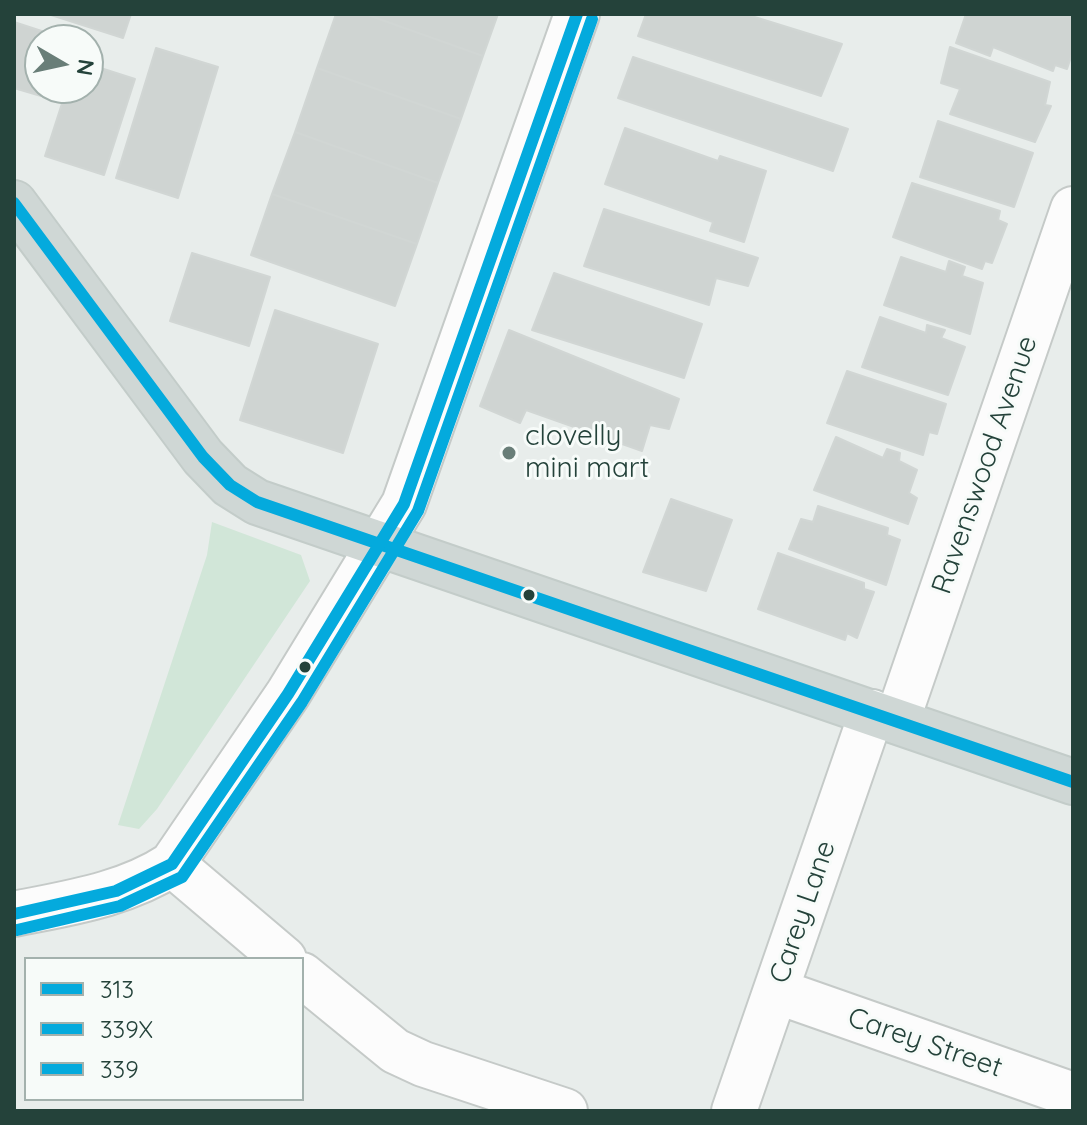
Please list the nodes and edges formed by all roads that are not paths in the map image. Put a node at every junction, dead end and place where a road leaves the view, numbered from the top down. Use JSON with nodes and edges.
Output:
{"nodes":[{"id":1,"x":577,"y":14,"type":"edge"},
{"id":2,"x":14,"y":203,"type":"edge"},
{"id":3,"x":1073,"y":209,"type":"edge"},
{"id":4,"x":380,"y":544,"type":"junction"},
{"id":5,"x":884,"y":716,"type":"junction"},
{"id":6,"x":1073,"y":782,"type":"edge"},
{"id":7,"x":172,"y":864,"type":"junction"},
{"id":8,"x":14,"y":914,"type":"edge"},
{"id":9,"x":282,"y":957,"type":"edge"},
{"id":10,"x":304,"y":977,"type":"edge"},
{"id":11,"x":776,"y":991,"type":"junction"},
{"id":12,"x":1073,"y":1095,"type":"edge"},
{"id":13,"x":565,"y":1111,"type":"edge"},
{"id":14,"x":734,"y":1111,"type":"edge"}],
"edges":[{"from":1,"to":4,"type":"street"},
{"from":2,"to":4,"type":"main road"},
{"from":3,"to":5,"type":"street","name":"Ravenswood Avenue"},
{"from":4,"to":5,"type":"main road"},
{"from":4,"to":7,"type":"street"},
{"from":5,"to":6,"type":"main road"},
{"from":5,"to":11,"type":"street","name":"Carey Lane"},
{"from":7,"to":8,"type":"street"},
{"from":7,"to":9,"type":"street"},
{"from":10,"to":13,"type":"street"},
{"from":11,"to":12,"type":"street","name":"Carey Street"},
{"from":11,"to":14,"type":"street","name":"Carey Lane"}]}
